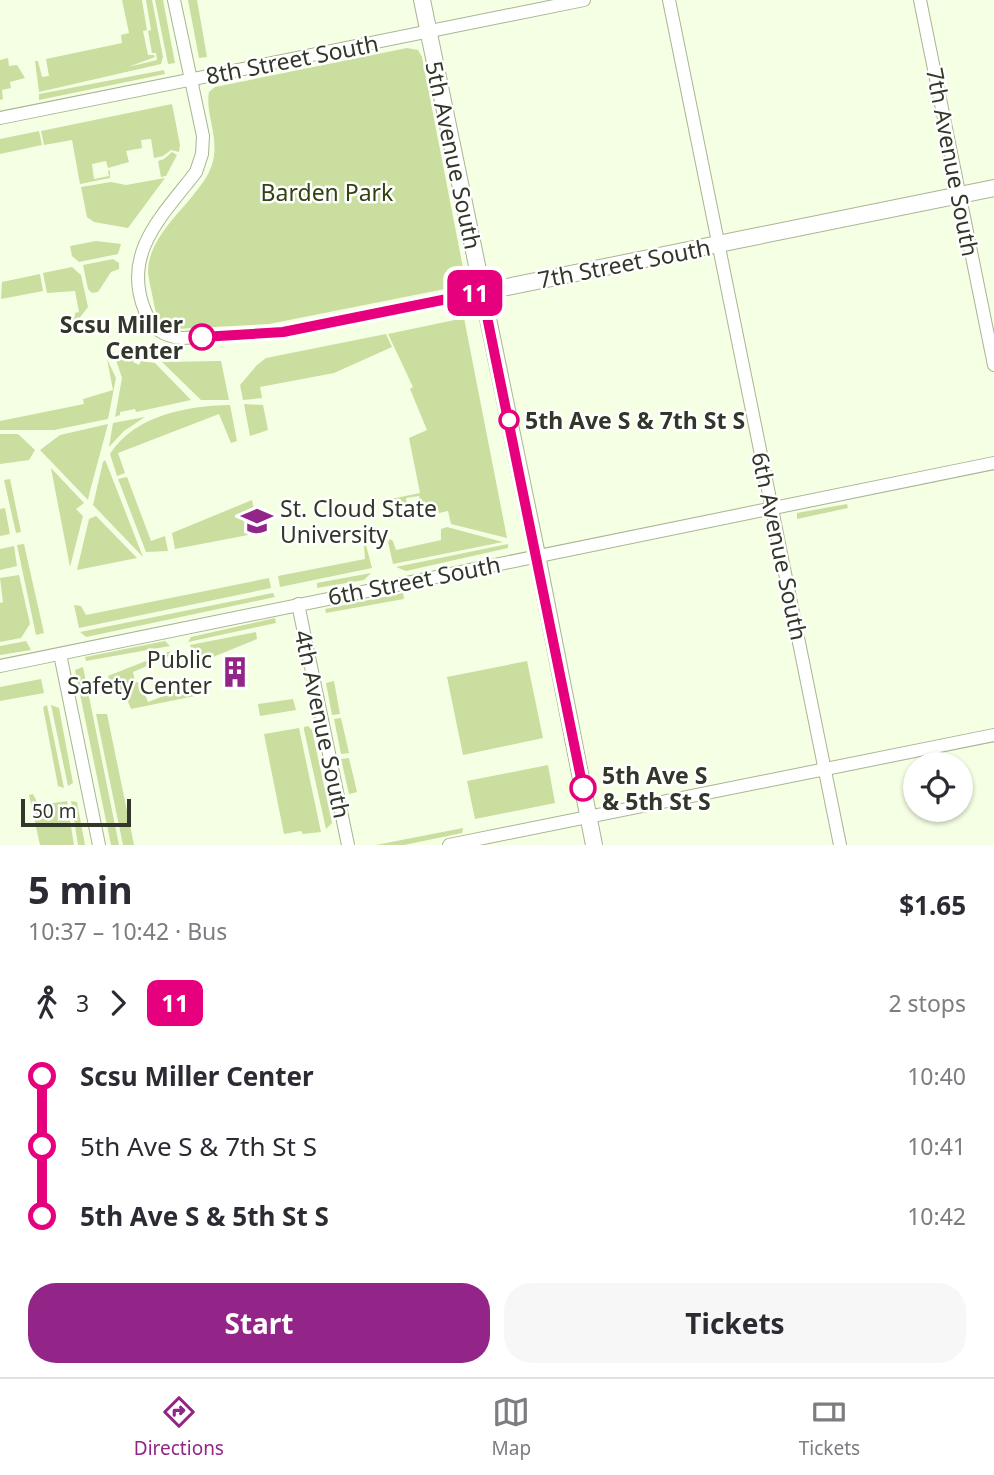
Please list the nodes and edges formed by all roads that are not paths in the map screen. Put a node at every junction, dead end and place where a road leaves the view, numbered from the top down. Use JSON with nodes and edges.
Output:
{"nodes":[{"id":1,"x":174,"y":0,"type":"edge"},
{"id":2,"x":422,"y":0,"type":"edge"},
{"id":3,"x":584,"y":0,"type":"edge"},
{"id":4,"x":669,"y":0,"type":"edge"},
{"id":5,"x":920,"y":0,"type":"edge"},
{"id":6,"x":428,"y":32,"type":"junction"},
{"id":7,"x":191,"y":80,"type":"junction"},
{"id":8,"x":0,"y":118,"type":"edge"},
{"id":9,"x":994,"y":188,"type":"edge"},
{"id":10,"x":959,"y":195,"type":"junction"},
{"id":11,"x":717,"y":244,"type":"junction"},
{"id":12,"x":482,"y":292,"type":"junction"},
{"id":13,"x":994,"y":365,"type":"edge"},
{"id":14,"x":994,"y":463,"type":"edge"},
{"id":15,"x":772,"y":508,"type":"junction"},
{"id":16,"x":537,"y":555,"type":"junction"},
{"id":17,"x":298,"y":604,"type":"junction"},
{"id":18,"x":60,"y":654,"type":"junction"},
{"id":19,"x":0,"y":666,"type":"edge"},
{"id":20,"x":994,"y":736,"type":"edge"},
{"id":21,"x":825,"y":770,"type":"junction"},
{"id":22,"x":589,"y":817,"type":"junction"},
{"id":23,"x":99,"y":845,"type":"edge"},
{"id":24,"x":348,"y":845,"type":"edge"},
{"id":25,"x":449,"y":845,"type":"edge"},
{"id":26,"x":594,"y":845,"type":"edge"},
{"id":27,"x":839,"y":845,"type":"edge"}],
"edges":[{"from":1,"to":7,"type":"street"},
{"from":2,"to":6,"type":"street","name":"5th Avenue South"},
{"from":3,"to":6,"type":"street","name":"8th Street South"},
{"from":4,"to":11,"type":"street","name":"6th Avenue South"},
{"from":5,"to":10,"type":"street","name":"7th Avenue South"},
{"from":6,"to":7,"type":"street","name":"8th Street South"},
{"from":6,"to":12,"type":"street","name":"5th Avenue South"},
{"from":7,"to":8,"type":"street","name":"8th Street South"},
{"from":7,"to":12,"type":"street","name":"7th Street South"},
{"from":9,"to":10,"type":"street","name":"7th Street South"},
{"from":10,"to":11,"type":"street","name":"7th Street South"},
{"from":10,"to":13,"type":"street","name":"7th Avenue South"},
{"from":11,"to":12,"type":"street","name":"7th Street South"},
{"from":11,"to":15,"type":"street","name":"6th Avenue South"},
{"from":12,"to":16,"type":"street","name":"5th Avenue South"},
{"from":14,"to":15,"type":"street","name":"6th Street South"},
{"from":15,"to":16,"type":"street","name":"6th Street South"},
{"from":15,"to":21,"type":"street","name":"6th Avenue South"},
{"from":16,"to":17,"type":"street","name":"6th Street South"},
{"from":16,"to":22,"type":"street","name":"5th Avenue South"},
{"from":17,"to":18,"type":"street","name":"6th Street South"},
{"from":17,"to":24,"type":"street","name":"4th Avenue South"},
{"from":18,"to":19,"type":"street","name":"6th Street South"},
{"from":18,"to":23,"type":"street"},
{"from":20,"to":21,"type":"street"},
{"from":21,"to":22,"type":"street"},
{"from":21,"to":27,"type":"street","name":"6th Avenue South"},
{"from":22,"to":25,"type":"street"},
{"from":22,"to":26,"type":"street","name":"5th Avenue South"}]}
